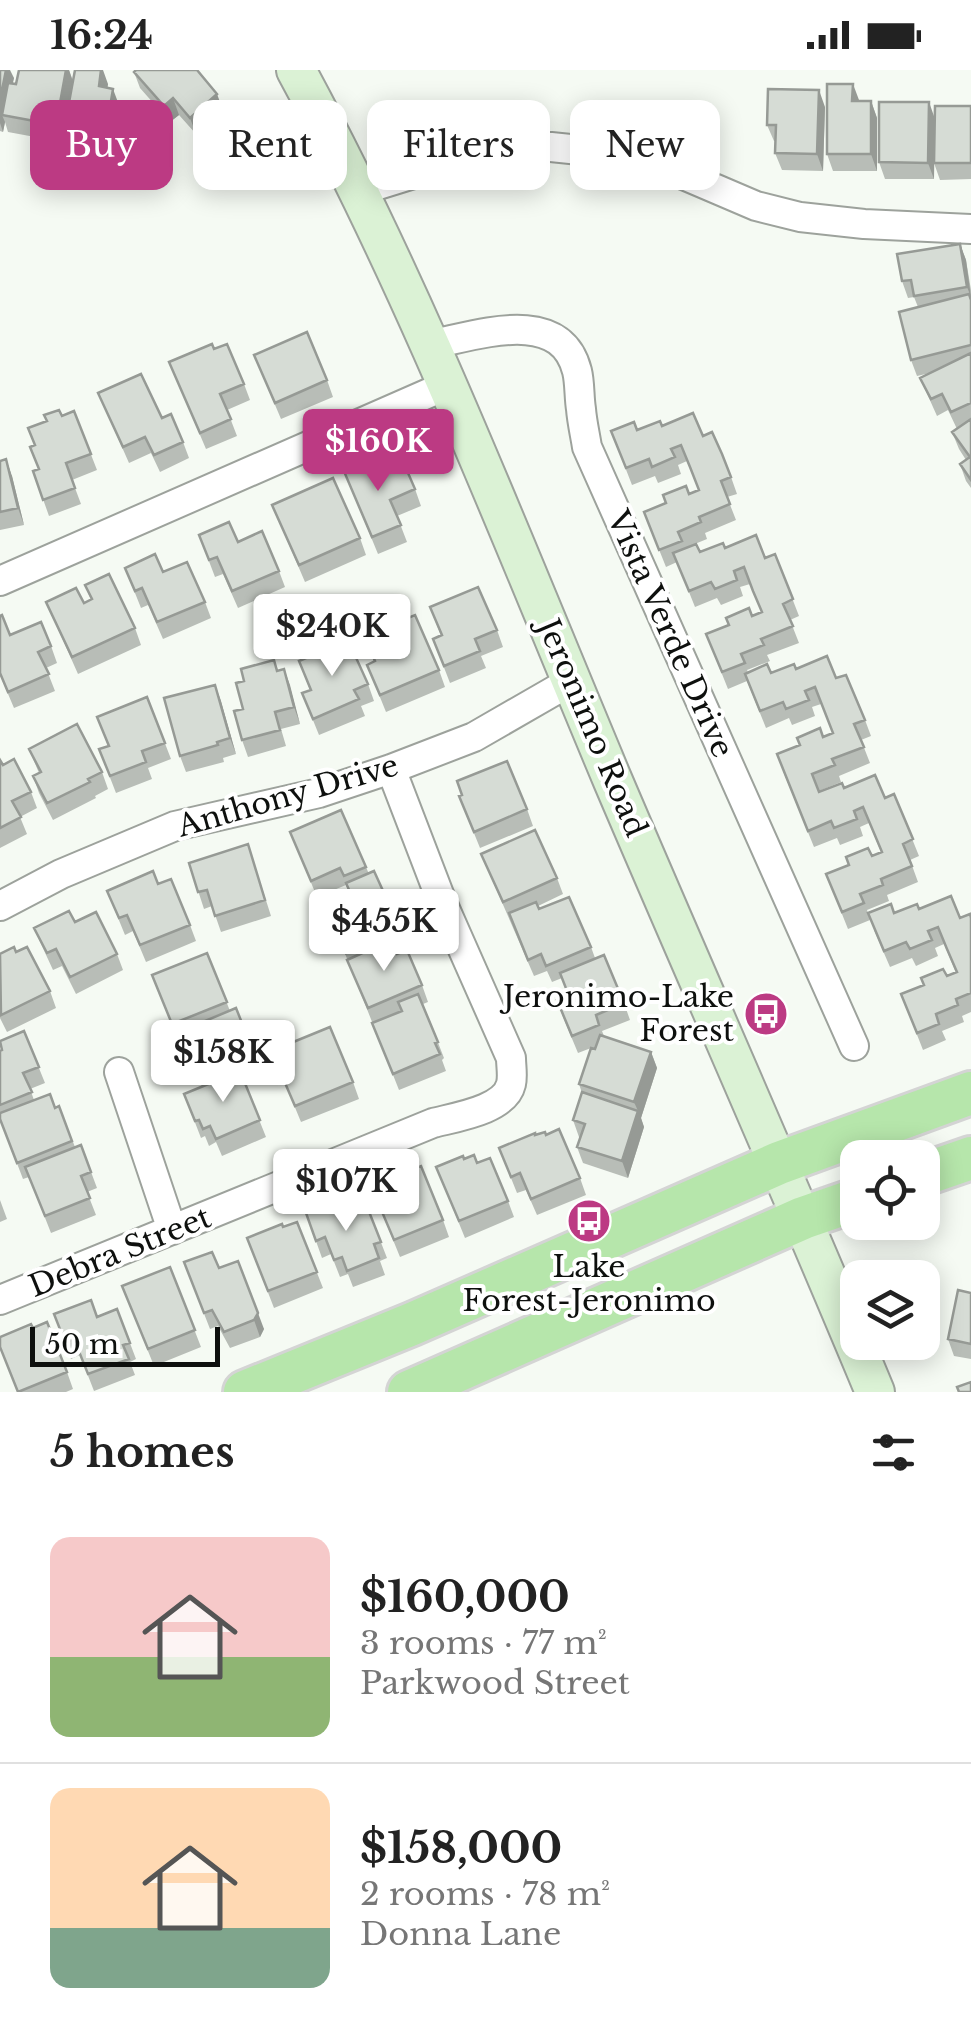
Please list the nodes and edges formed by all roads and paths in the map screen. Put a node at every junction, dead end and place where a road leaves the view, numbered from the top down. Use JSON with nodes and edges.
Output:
{"nodes":[{"id":1,"x":296,"y":70,"type":"edge"},
{"id":2,"x":359,"y":191,"type":"junction"},
{"id":3,"x":971,"y":230,"type":"edge"},
{"id":4,"x":428,"y":345,"type":"junction"},
{"id":5,"x":446,"y":386,"type":"junction"},
{"id":6,"x":0,"y":581,"type":"edge"},
{"id":7,"x":573,"y":680,"type":"junction"},
{"id":8,"x":391,"y":769,"type":"junction"},
{"id":9,"x":0,"y":906,"type":"edge"},
{"id":10,"x":854,"y":1046,"type":"dead end"},
{"id":11,"x":119,"y":1072,"type":"dead end"},
{"id":12,"x":971,"y":1093,"type":"edge"},
{"id":13,"x":971,"y":1158,"type":"edge"},
{"id":14,"x":779,"y":1163,"type":"junction"},
{"id":15,"x":940,"y":1169,"type":"edge"},
{"id":16,"x":840,"y":1205,"type":"edge"},
{"id":17,"x":803,"y":1218,"type":"junction"},
{"id":18,"x":172,"y":1230,"type":"junction"},
{"id":19,"x":0,"y":1300,"type":"edge"},
{"id":20,"x":245,"y":1392,"type":"edge"},
{"id":21,"x":408,"y":1392,"type":"edge"},
{"id":22,"x":876,"y":1392,"type":"edge"}],
"edges":[{"from":1,"to":2,"type":"main road","name":"Jeronimo Road"},
{"from":2,"to":3,"type":"street"},
{"from":2,"to":4,"type":"main road","name":"Jeronimo Road"},
{"from":4,"to":5,"type":"main road","name":"Jeronimo Road"},
{"from":4,"to":10,"type":"street","name":"Vista Verde Drive"},
{"from":5,"to":6,"type":"street"},
{"from":5,"to":7,"type":"main road","name":"Jeronimo Road"},
{"from":7,"to":8,"type":"street","name":"Anthony Drive"},
{"from":7,"to":14,"type":"main road","name":"Jeronimo Road"},
{"from":8,"to":9,"type":"street","name":"Anthony Drive"},
{"from":8,"to":18,"type":"street","name":"Debra Street"},
{"from":11,"to":18,"type":"street"},
{"from":12,"to":14,"type":"main road"},
{"from":13,"to":15,"type":"main road"},
{"from":14,"to":17,"type":"main road","name":"Jeronimo Road"},
{"from":14,"to":20,"type":"main road"},
{"from":16,"to":17,"type":"main road"},
{"from":17,"to":21,"type":"main road"},
{"from":17,"to":22,"type":"main road","name":"Jeronimo Road"},
{"from":18,"to":19,"type":"street","name":"Debra Street"}]}
